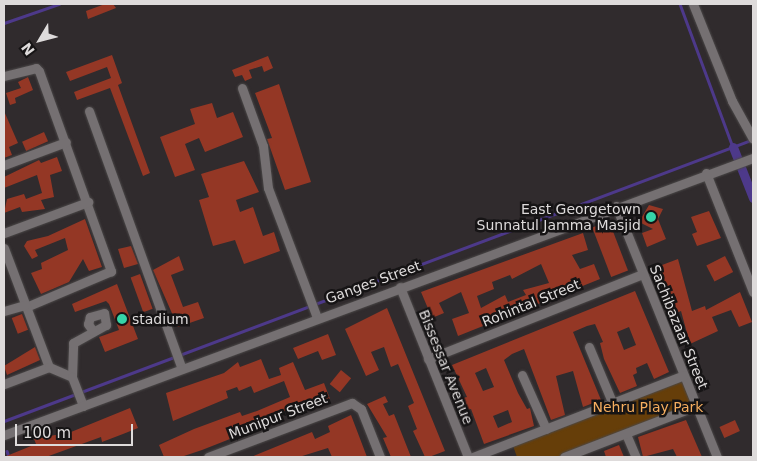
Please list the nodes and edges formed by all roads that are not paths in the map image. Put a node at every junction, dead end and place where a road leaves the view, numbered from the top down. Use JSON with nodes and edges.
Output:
{"nodes":[{"id":1,"x":693,"y":4,"type":"edge"},
{"id":2,"x":4,"y":76,"type":"edge"},
{"id":3,"x":242,"y":88,"type":"dead end"},
{"id":4,"x":89,"y":111,"type":"dead end"},
{"id":5,"x":752,"y":138,"type":"edge"},
{"id":6,"x":66,"y":142,"type":"junction"},
{"id":7,"x":751,"y":159,"type":"edge"},
{"id":8,"x":4,"y":166,"type":"edge"},
{"id":9,"x":706,"y":173,"type":"junction"},
{"id":10,"x":88,"y":202,"type":"junction"},
{"id":11,"x":616,"y":206,"type":"junction"},
{"id":12,"x":4,"y":233,"type":"edge"},
{"id":13,"x":4,"y":248,"type":"edge"},
{"id":14,"x":643,"y":274,"type":"junction"},
{"id":15,"x":400,"y":287,"type":"junction"},
{"id":16,"x":753,"y":292,"type":"edge"},
{"id":17,"x":25,"y":306,"type":"junction"},
{"id":18,"x":4,"y":311,"type":"edge"},
{"id":19,"x":315,"y":314,"type":"junction"},
{"id":20,"x":93,"y":331,"type":"dead end"},
{"id":21,"x":589,"y":347,"type":"dead end"},
{"id":22,"x":428,"y":359,"type":"junction"},
{"id":23,"x":179,"y":361,"type":"junction"},
{"id":24,"x":49,"y":367,"type":"junction"},
{"id":25,"x":522,"y":375,"type":"dead end"},
{"id":26,"x":684,"y":375,"type":"junction"},
{"id":27,"x":72,"y":376,"type":"junction"},
{"id":28,"x":4,"y":384,"type":"edge"},
{"id":29,"x":80,"y":398,"type":"junction"},
{"id":30,"x":613,"y":404,"type":"junction"},
{"id":31,"x":696,"y":406,"type":"junction"},
{"id":32,"x":546,"y":429,"type":"junction"},
{"id":33,"x":626,"y":434,"type":"junction"},
{"id":34,"x":4,"y":435,"type":"edge"},
{"id":35,"x":208,"y":457,"type":"edge"},
{"id":36,"x":380,"y":457,"type":"edge"},
{"id":37,"x":468,"y":457,"type":"edge"},
{"id":38,"x":473,"y":457,"type":"edge"},
{"id":39,"x":564,"y":457,"type":"edge"},
{"id":40,"x":636,"y":457,"type":"edge"},
{"id":41,"x":717,"y":457,"type":"edge"}],
"edges":[{"from":1,"to":5,"type":"street"},
{"from":2,"to":6,"type":"street"},
{"from":3,"to":19,"type":"street"},
{"from":4,"to":23,"type":"street"},
{"from":6,"to":8,"type":"street"},
{"from":6,"to":10,"type":"street"},
{"from":7,"to":9,"type":"street","name":"Ganges Street"},
{"from":9,"to":11,"type":"street","name":"Ganges Street"},
{"from":9,"to":16,"type":"street"},
{"from":10,"to":12,"type":"street"},
{"from":10,"to":17,"type":"street"},
{"from":11,"to":14,"type":"street","name":"Sachibazaar Street"},
{"from":11,"to":15,"type":"street","name":"Ganges Street"},
{"from":13,"to":17,"type":"street"},
{"from":14,"to":22,"type":"street","name":"Rohintal Street"},
{"from":14,"to":26,"type":"street","name":"Sachibazaar Street"},
{"from":15,"to":19,"type":"street","name":"Ganges Street"},
{"from":15,"to":22,"type":"street","name":"Bissessar Avenue"},
{"from":17,"to":18,"type":"street"},
{"from":17,"to":24,"type":"street"},
{"from":19,"to":23,"type":"street","name":"Ganges Street"},
{"from":20,"to":27,"type":"street"},
{"from":21,"to":30,"type":"street"},
{"from":22,"to":37,"type":"street","name":"Bissessar Avenue"},
{"from":23,"to":29,"type":"street","name":"Ganges Street"},
{"from":24,"to":27,"type":"street"},
{"from":24,"to":28,"type":"street"},
{"from":25,"to":32,"type":"street"},
{"from":26,"to":30,"type":"street"},
{"from":26,"to":31,"type":"street","name":"Sachibazaar Street"},
{"from":27,"to":29,"type":"street"},
{"from":29,"to":34,"type":"street","name":"Ganges Street"},
{"from":30,"to":32,"type":"street"},
{"from":31,"to":33,"type":"street"},
{"from":31,"to":41,"type":"street","name":"Sachibazaar Street"},
{"from":32,"to":38,"type":"street"},
{"from":33,"to":39,"type":"street"},
{"from":33,"to":40,"type":"street"},
{"from":35,"to":36,"type":"street","name":"Munipur Street"}]}
